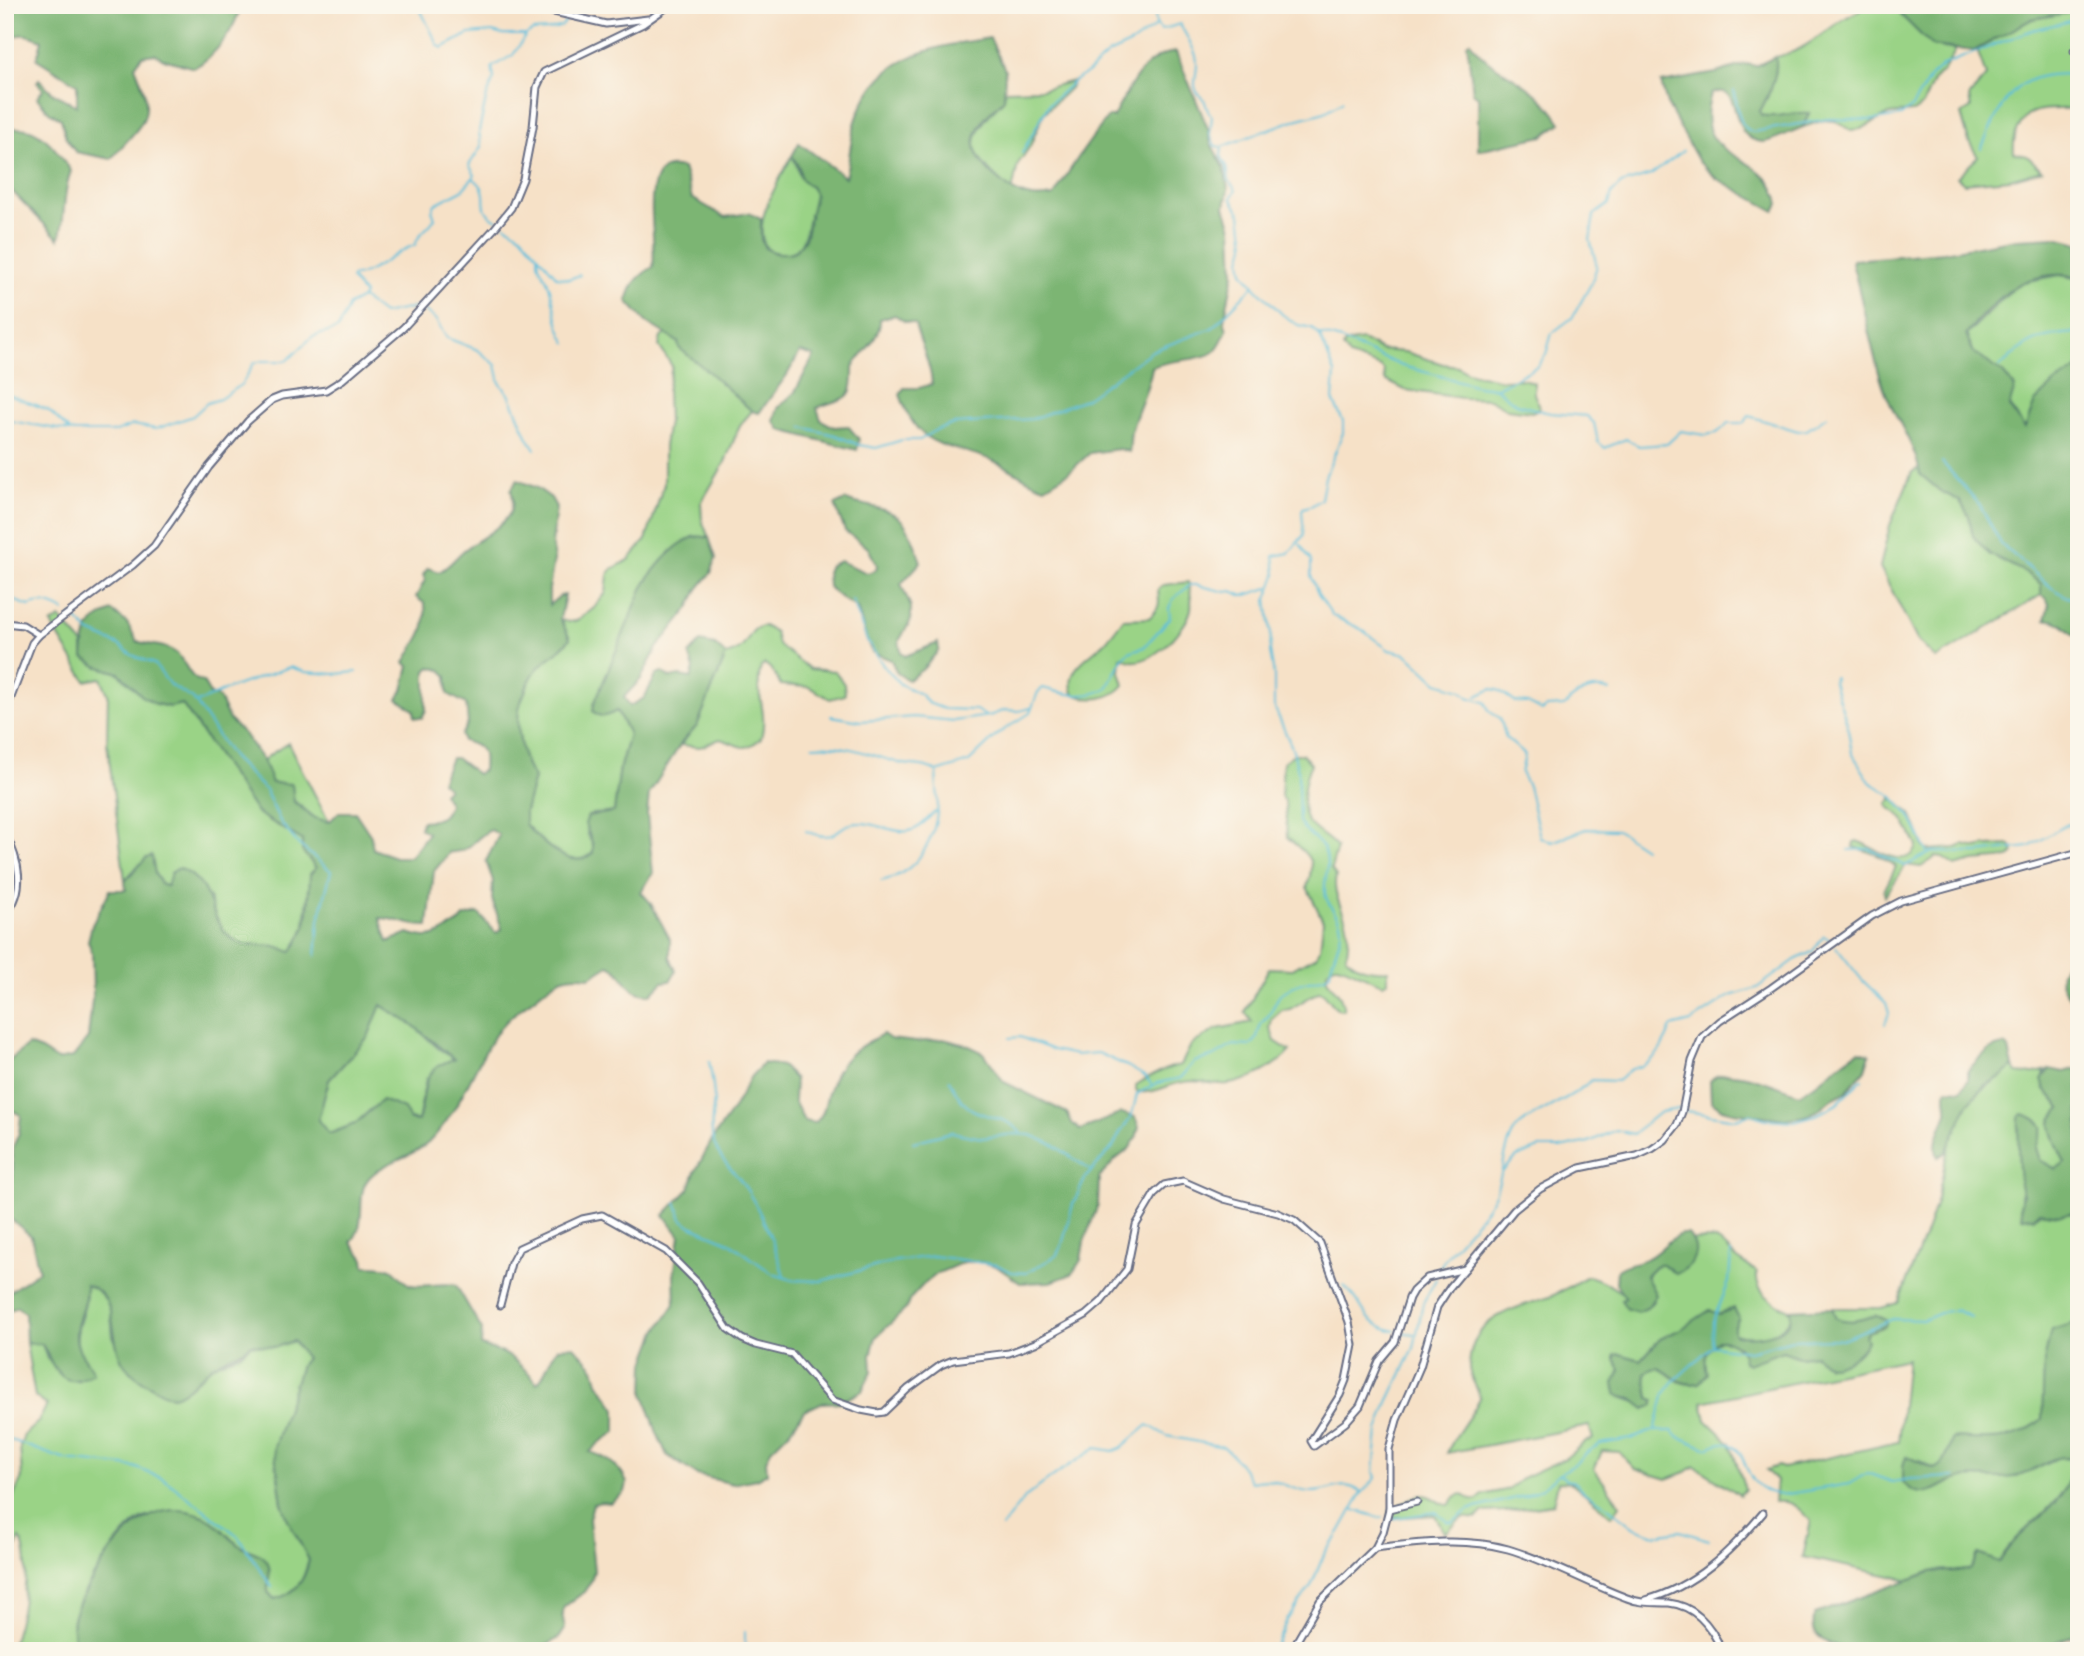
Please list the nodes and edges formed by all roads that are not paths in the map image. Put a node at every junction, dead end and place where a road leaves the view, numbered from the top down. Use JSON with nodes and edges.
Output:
{"nodes":[{"id":1,"x":495,"y":5,"type":"edge"},
{"id":2,"x":670,"y":5,"type":"edge"},
{"id":3,"x":651,"y":19,"type":"junction"},
{"id":4,"x":5,"y":623,"type":"edge"},
{"id":5,"x":39,"y":635,"type":"junction"},
{"id":6,"x":5,"y":713,"type":"edge"},
{"id":7,"x":5,"y":833,"type":"edge"},
{"id":8,"x":2079,"y":852,"type":"edge"},
{"id":9,"x":5,"y":915,"type":"edge"},
{"id":10,"x":1465,"y":1269,"type":"junction"},
{"id":11,"x":500,"y":1305,"type":"dead end"},
{"id":12,"x":1417,"y":1502,"type":"dead end"},
{"id":13,"x":1389,"y":1509,"type":"junction"},
{"id":14,"x":1763,"y":1513,"type":"dead end"},
{"id":15,"x":1375,"y":1548,"type":"junction"},
{"id":16,"x":1639,"y":1602,"type":"junction"},
{"id":17,"x":1291,"y":1651,"type":"edge"},
{"id":18,"x":1721,"y":1651,"type":"edge"}],
"edges":[{"from":1,"to":3,"type":"street"},
{"from":2,"to":3,"type":"street"},
{"from":3,"to":5,"type":"street"},
{"from":4,"to":5,"type":"street"},
{"from":5,"to":6,"type":"street"},
{"from":7,"to":9,"type":"street"},
{"from":8,"to":10,"type":"street"},
{"from":10,"to":11,"type":"street"},
{"from":10,"to":13,"type":"street"},
{"from":12,"to":13,"type":"street"},
{"from":13,"to":15,"type":"street"},
{"from":14,"to":16,"type":"street"},
{"from":15,"to":16,"type":"street"},
{"from":15,"to":17,"type":"street"},
{"from":16,"to":18,"type":"street"}]}
